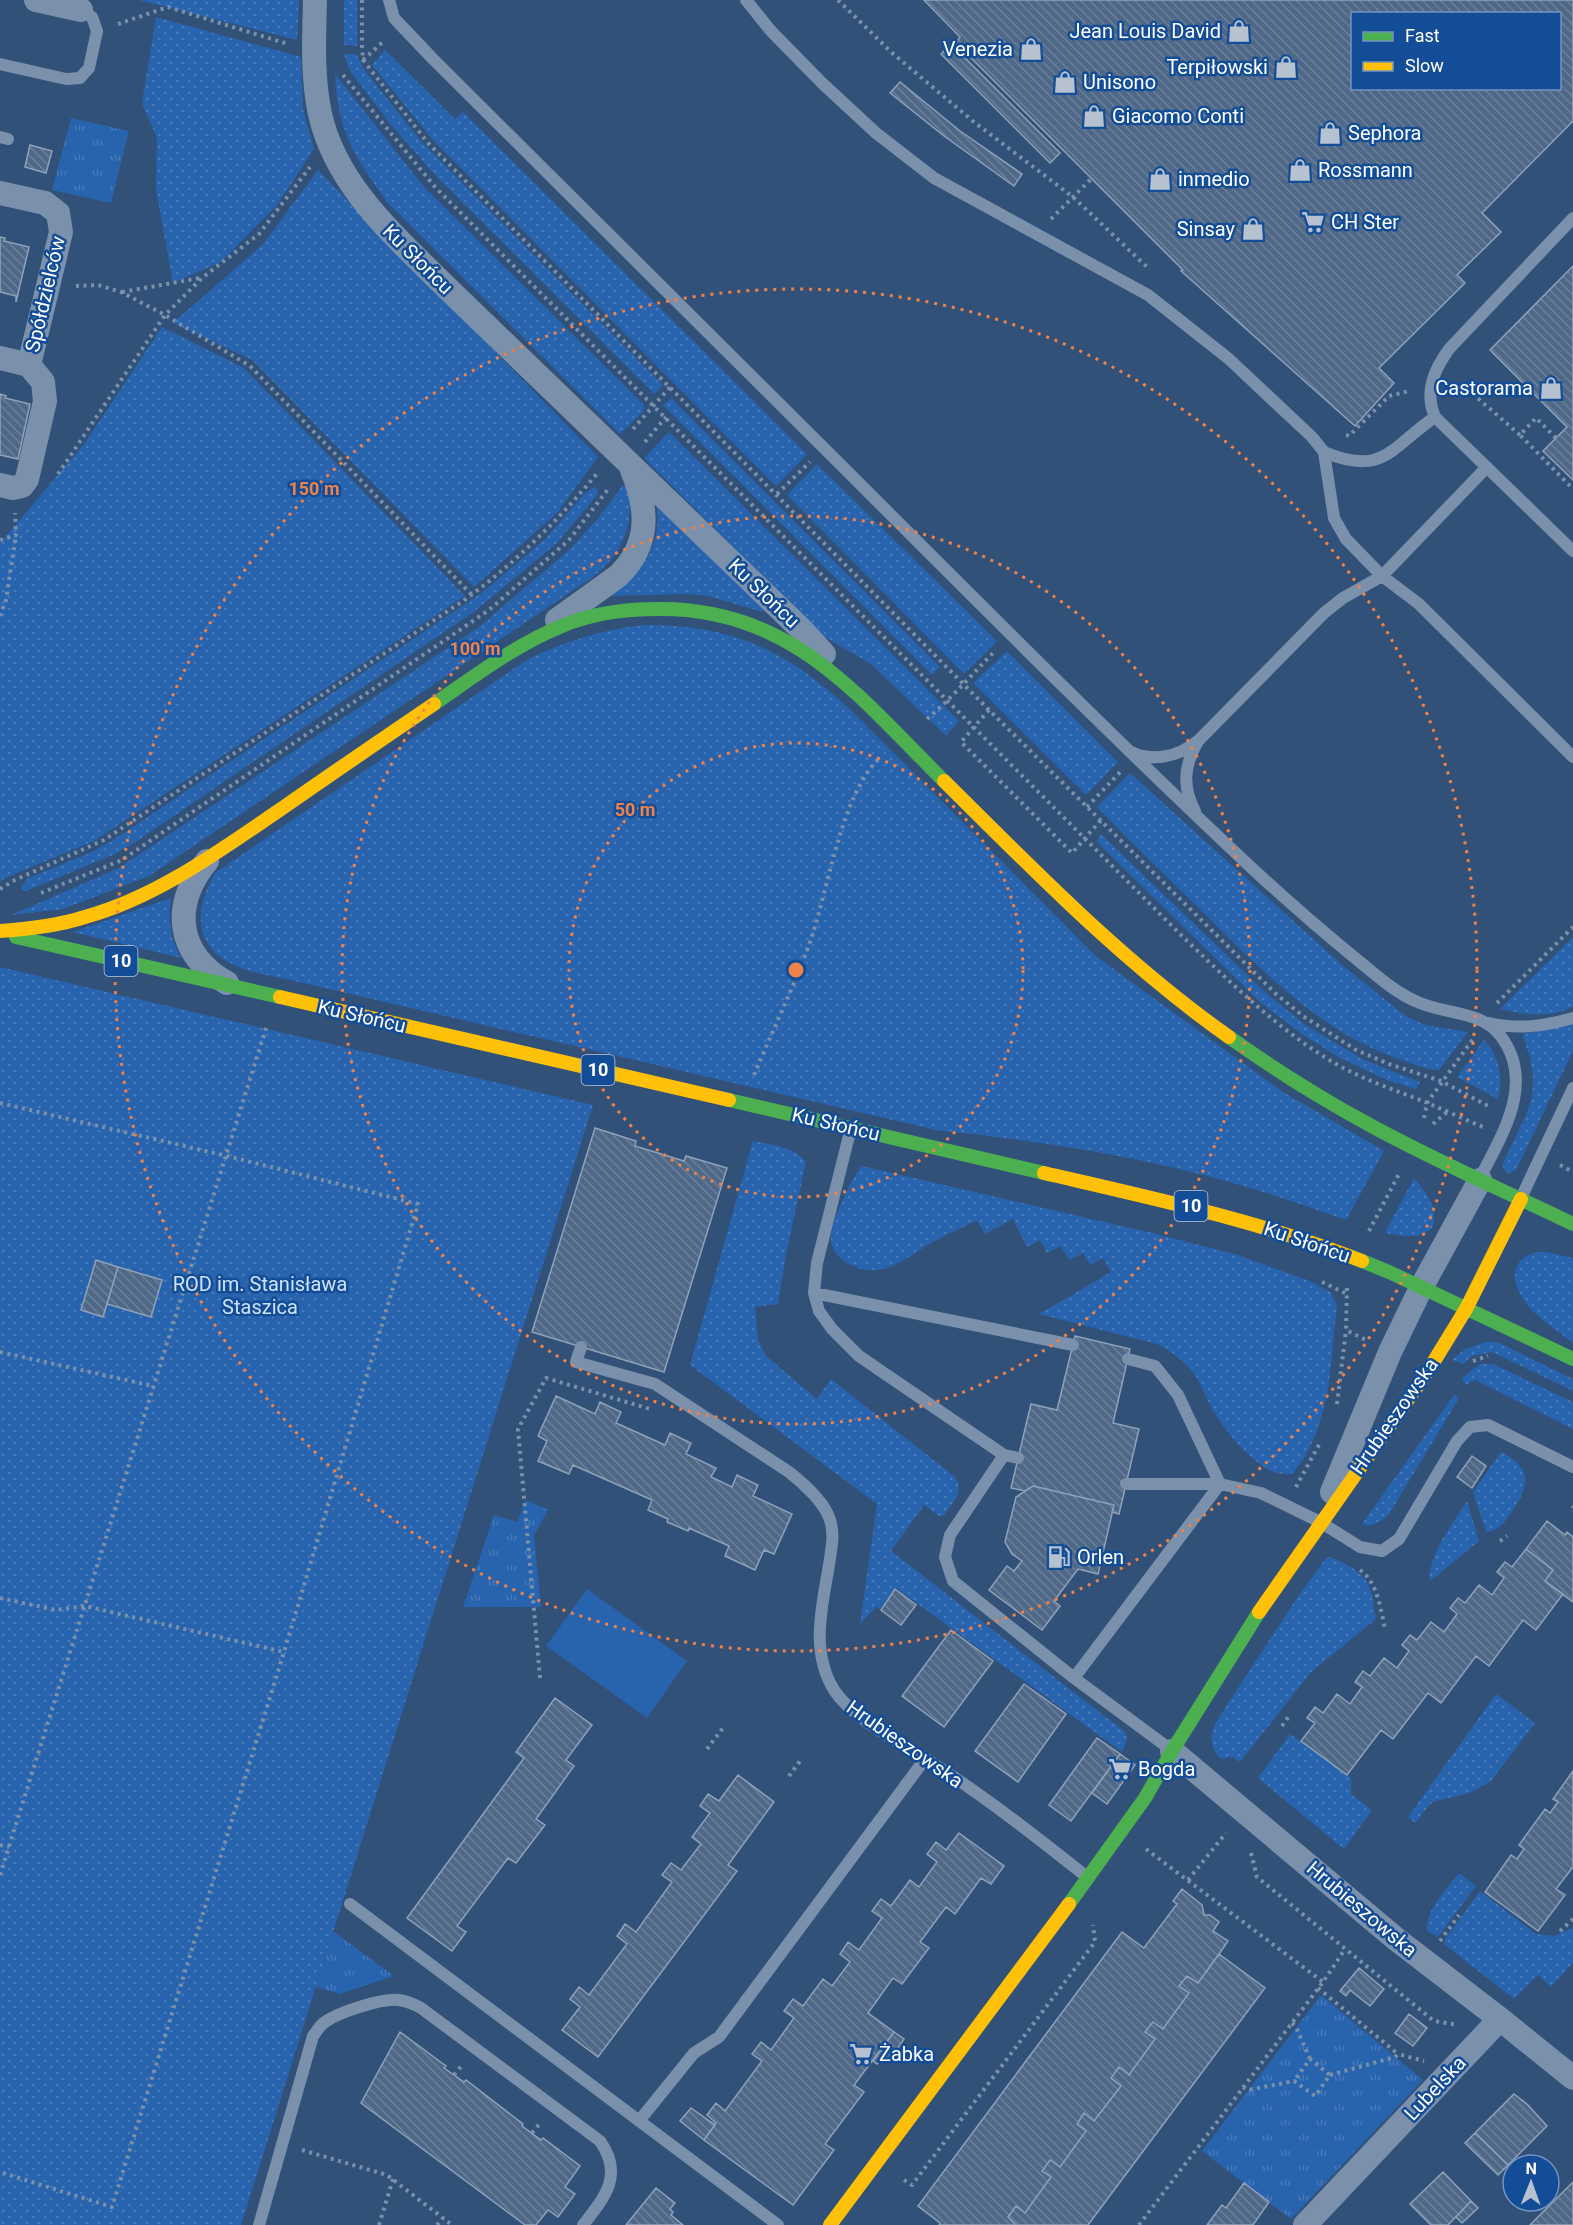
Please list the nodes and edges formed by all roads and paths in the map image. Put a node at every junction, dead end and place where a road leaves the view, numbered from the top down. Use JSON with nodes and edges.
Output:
{"nodes":[{"id":1,"x":36,"y":0,"type":"edge"},
{"id":2,"x":315,"y":0,"type":"edge"},
{"id":3,"x":362,"y":0,"type":"edge"},
{"id":4,"x":389,"y":0,"type":"edge"},
{"id":5,"x":746,"y":0,"type":"edge"},
{"id":6,"x":838,"y":0,"type":"edge"},
{"id":7,"x":81,"y":10,"type":"joint"},
{"id":8,"x":97,"y":31,"type":"junction"},
{"id":9,"x":390,"y":36,"type":"dead end"},
{"id":10,"x":314,"y":53,"type":"junction"},
{"id":11,"x":363,"y":60,"type":"junction"},
{"id":12,"x":0,"y":64,"type":"edge"},
{"id":13,"x":339,"y":67,"type":"dead end"},
{"id":14,"x":328,"y":143,"type":"junction"},
{"id":15,"x":1091,"y":179,"type":"dead end"},
{"id":16,"x":0,"y":193,"type":"edge"},
{"id":17,"x":1073,"y":197,"type":"junction"},
{"id":18,"x":1573,"y":218,"type":"edge"},
{"id":19,"x":1045,"y":225,"type":"dead end"},
{"id":20,"x":1149,"y":270,"type":"dead end"},
{"id":21,"x":202,"y":278,"type":"junction"},
{"id":22,"x":48,"y":287,"type":"junction"},
{"id":23,"x":121,"y":292,"type":"junction"},
{"id":24,"x":165,"y":315,"type":"junction"},
{"id":25,"x":0,"y":358,"type":"edge"},
{"id":26,"x":29,"y":365,"type":"junction"},
{"id":27,"x":1431,"y":385,"type":"junction"},
{"id":28,"x":670,"y":387,"type":"junction"},
{"id":29,"x":654,"y":405,"type":"junction"},
{"id":30,"x":666,"y":417,"type":"junction"},
{"id":31,"x":1435,"y":417,"type":"junction"},
{"id":32,"x":632,"y":430,"type":"dead end"},
{"id":33,"x":1341,"y":435,"type":"dead end"},
{"id":34,"x":1520,"y":435,"type":"junction"},
{"id":35,"x":1556,"y":438,"type":"dead end"},
{"id":36,"x":645,"y":443,"type":"dead end"},
{"id":37,"x":1324,"y":452,"type":"junction"},
{"id":38,"x":812,"y":459,"type":"dead end"},
{"id":39,"x":617,"y":463,"type":"junction"},
{"id":40,"x":1486,"y":467,"type":"junction"},
{"id":41,"x":13,"y":484,"type":"edge"},
{"id":42,"x":610,"y":487,"type":"dead end"},
{"id":43,"x":1573,"y":489,"type":"edge"},
{"id":44,"x":777,"y":494,"type":"junction"},
{"id":45,"x":16,"y":535,"type":"junction"},
{"id":46,"x":0,"y":540,"type":"edge"},
{"id":47,"x":1573,"y":551,"type":"edge"},
{"id":48,"x":1382,"y":576,"type":"junction"},
{"id":49,"x":472,"y":595,"type":"junction"},
{"id":50,"x":0,"y":616,"type":"edge"},
{"id":51,"x":1011,"y":635,"type":"junction"},
{"id":52,"x":520,"y":646,"type":"junction"},
{"id":53,"x":963,"y":683,"type":"junction"},
{"id":54,"x":948,"y":701,"type":"junction"},
{"id":55,"x":868,"y":705,"type":"junction"},
{"id":56,"x":990,"y":710,"type":"junction"},
{"id":57,"x":974,"y":727,"type":"junction"},
{"id":58,"x":902,"y":739,"type":"junction"},
{"id":59,"x":1198,"y":741,"type":"junction"},
{"id":60,"x":1131,"y":754,"type":"junction"},
{"id":61,"x":1573,"y":757,"type":"edge"},
{"id":62,"x":1087,"y":807,"type":"junction"},
{"id":63,"x":1101,"y":820,"type":"junction"},
{"id":64,"x":1212,"y":830,"type":"junction"},
{"id":65,"x":1085,"y":839,"type":"junction"},
{"id":66,"x":220,"y":849,"type":"junction"},
{"id":67,"x":0,"y":889,"type":"edge"},
{"id":68,"x":36,"y":896,"type":"dead end"},
{"id":69,"x":0,"y":932,"type":"edge"},
{"id":70,"x":242,"y":988,"type":"junction"},
{"id":71,"x":276,"y":996,"type":"junction"},
{"id":72,"x":1573,"y":1018,"type":"edge"},
{"id":73,"x":1485,"y":1022,"type":"junction"},
{"id":74,"x":1573,"y":1088,"type":"edge"},
{"id":75,"x":0,"y":1103,"type":"edge"},
{"id":76,"x":749,"y":1104,"type":"junction"},
{"id":77,"x":1495,"y":1110,"type":"dead end"},
{"id":78,"x":851,"y":1127,"type":"junction"},
{"id":79,"x":1485,"y":1128,"type":"dead end"},
{"id":80,"x":227,"y":1156,"type":"junction"},
{"id":81,"x":1403,"y":1166,"type":"dead end"},
{"id":82,"x":1567,"y":1169,"type":"dead end"},
{"id":83,"x":1573,"y":1172,"type":"edge"},
{"id":84,"x":1479,"y":1179,"type":"junction"},
{"id":85,"x":1521,"y":1199,"type":"junction"},
{"id":86,"x":1573,"y":1224,"type":"edge"},
{"id":87,"x":1370,"y":1230,"type":"dead end"},
{"id":88,"x":1348,"y":1285,"type":"dead end"},
{"id":89,"x":1421,"y":1288,"type":"junction"},
{"id":90,"x":814,"y":1293,"type":"junction"},
{"id":91,"x":1466,"y":1309,"type":"junction"},
{"id":92,"x":1346,"y":1330,"type":"junction"},
{"id":93,"x":1371,"y":1343,"type":"dead end"},
{"id":94,"x":1073,"y":1345,"type":"dead end"},
{"id":95,"x":581,"y":1347,"type":"dead end"},
{"id":96,"x":0,"y":1352,"type":"edge"},
{"id":97,"x":1493,"y":1357,"type":"dead end"},
{"id":98,"x":1128,"y":1359,"type":"dead end"},
{"id":99,"x":1573,"y":1359,"type":"edge"},
{"id":100,"x":1467,"y":1367,"type":"dead end"},
{"id":101,"x":153,"y":1386,"type":"junction"},
{"id":102,"x":658,"y":1411,"type":"dead end"},
{"id":103,"x":1336,"y":1412,"type":"dead end"},
{"id":104,"x":1325,"y":1433,"type":"dead end"},
{"id":105,"x":1004,"y":1455,"type":"junction"},
{"id":106,"x":1018,"y":1458,"type":"dead end"},
{"id":107,"x":1573,"y":1467,"type":"edge"},
{"id":108,"x":1126,"y":1484,"type":"dead end"},
{"id":109,"x":1220,"y":1484,"type":"junction"},
{"id":110,"x":1287,"y":1504,"type":"junction"},
{"id":111,"x":1320,"y":1522,"type":"junction"},
{"id":112,"x":1507,"y":1536,"type":"dead end"},
{"id":113,"x":1500,"y":1541,"type":"dead end"},
{"id":114,"x":1358,"y":1569,"type":"dead end"},
{"id":115,"x":0,"y":1598,"type":"edge"},
{"id":116,"x":85,"y":1606,"type":"junction"},
{"id":117,"x":1385,"y":1628,"type":"dead end"},
{"id":118,"x":284,"y":1652,"type":"junction"},
{"id":119,"x":540,"y":1678,"type":"dead end"},
{"id":120,"x":1074,"y":1678,"type":"junction"},
{"id":121,"x":1290,"y":1715,"type":"dead end"},
{"id":122,"x":1282,"y":1726,"type":"dead end"},
{"id":123,"x":723,"y":1728,"type":"dead end"},
{"id":124,"x":1165,"y":1745,"type":"junction"},
{"id":125,"x":707,"y":1749,"type":"dead end"},
{"id":126,"x":925,"y":1759,"type":"junction"},
{"id":127,"x":800,"y":1761,"type":"dead end"},
{"id":128,"x":789,"y":1776,"type":"dead end"},
{"id":129,"x":1232,"y":1825,"type":"dead end"},
{"id":130,"x":0,"y":1845,"type":"edge"},
{"id":131,"x":9,"y":1847,"type":"junction"},
{"id":132,"x":1138,"y":1852,"type":"dead end"},
{"id":133,"x":0,"y":1875,"type":"edge"},
{"id":134,"x":1088,"y":1878,"type":"junction"},
{"id":135,"x":1188,"y":1880,"type":"junction"},
{"id":136,"x":350,"y":1904,"type":"dead end"},
{"id":137,"x":1091,"y":1915,"type":"dead end"},
{"id":138,"x":1459,"y":1915,"type":"dead end"},
{"id":139,"x":1573,"y":1919,"type":"edge"},
{"id":140,"x":1560,"y":1931,"type":"dead end"},
{"id":141,"x":1443,"y":1937,"type":"dead end"},
{"id":142,"x":1345,"y":1949,"type":"dead end"},
{"id":143,"x":1323,"y":1982,"type":"junction"},
{"id":144,"x":1318,"y":1988,"type":"junction"},
{"id":145,"x":1500,"y":2019,"type":"junction"},
{"id":146,"x":1292,"y":2023,"type":"junction"},
{"id":147,"x":1398,"y":2054,"type":"junction"},
{"id":148,"x":1310,"y":2059,"type":"junction"},
{"id":149,"x":1449,"y":2074,"type":"junction"},
{"id":150,"x":1330,"y":2075,"type":"junction"},
{"id":151,"x":1573,"y":2078,"type":"edge"},
{"id":152,"x":1294,"y":2081,"type":"junction"},
{"id":153,"x":1243,"y":2087,"type":"junction"},
{"id":154,"x":639,"y":2121,"type":"junction"},
{"id":155,"x":282,"y":2143,"type":"junction"},
{"id":156,"x":0,"y":2172,"type":"edge"},
{"id":157,"x":896,"y":2176,"type":"dead end"},
{"id":158,"x":393,"y":2179,"type":"junction"},
{"id":159,"x":443,"y":2218,"type":"junction"},
{"id":160,"x":259,"y":2225,"type":"edge"},
{"id":161,"x":379,"y":2225,"type":"edge"},
{"id":162,"x":437,"y":2225,"type":"edge"},
{"id":163,"x":452,"y":2225,"type":"edge"},
{"id":164,"x":583,"y":2225,"type":"edge"},
{"id":165,"x":778,"y":2225,"type":"edge"},
{"id":166,"x":830,"y":2225,"type":"edge"},
{"id":167,"x":1139,"y":2225,"type":"edge"},
{"id":168,"x":1305,"y":2225,"type":"edge"}],
"edges":[{"from":1,"to":7,"type":"street"},
{"from":2,"to":10,"type":"street","name":"Ku Słońcu"},
{"from":3,"to":11,"type":"path"},
{"from":4,"to":51,"type":"lane"},
{"from":5,"to":37,"type":"lane"},
{"from":6,"to":17,"type":"path"},
{"from":7,"to":8,"type":"lane"},
{"from":8,"to":10,"type":"path"},
{"from":8,"to":12,"type":"lane"},
{"from":9,"to":11,"type":"path"},
{"from":10,"to":14,"type":"street","name":"Ku Słońcu"},
{"from":11,"to":28,"type":"path"},
{"from":13,"to":29,"type":"path"},
{"from":14,"to":21,"type":"path"},
{"from":14,"to":39,"type":"street","name":"Ku Słońcu"},
{"from":15,"to":17,"type":"path"},
{"from":16,"to":22,"type":"street","name":"Spółdzielców"},
{"from":17,"to":19,"type":"path"},
{"from":17,"to":20,"type":"path"},
{"from":18,"to":27,"type":"lane"},
{"from":21,"to":23,"type":"path"},
{"from":21,"to":24,"type":"path"},
{"from":22,"to":23,"type":"path"},
{"from":22,"to":26,"type":"street","name":"Spółdzielców"},
{"from":23,"to":24,"type":"path"},
{"from":24,"to":41,"type":"path"},
{"from":24,"to":49,"type":"path"},
{"from":25,"to":26,"type":"street","name":"Spółdzielców"},
{"from":26,"to":41,"type":"street","name":"Spółdzielców"},
{"from":27,"to":31,"type":"lane"},
{"from":27,"to":33,"type":"path"},
{"from":27,"to":34,"type":"path"},
{"from":28,"to":29,"type":"path"},
{"from":28,"to":44,"type":"path"},
{"from":29,"to":30,"type":"path"},
{"from":29,"to":32,"type":"path"},
{"from":30,"to":36,"type":"path"},
{"from":30,"to":54,"type":"path"},
{"from":31,"to":37,"type":"lane"},
{"from":31,"to":40,"type":"lane"},
{"from":34,"to":35,"type":"path"},
{"from":34,"to":43,"type":"path"},
{"from":37,"to":48,"type":"lane"},
{"from":38,"to":44,"type":"path"},
{"from":39,"to":49,"type":"path"},
{"from":39,"to":52,"type":"street","name":"Ku Słońcu"},
{"from":39,"to":55,"type":"street","name":"Ku Słońcu"},
{"from":40,"to":47,"type":"lane"},
{"from":40,"to":48,"type":"lane"},
{"from":41,"to":45,"type":"path"},
{"from":42,"to":68,"type":"path"},
{"from":44,"to":53,"type":"path"},
{"from":45,"to":46,"type":"path"},
{"from":45,"to":50,"type":"path"},
{"from":48,"to":59,"type":"lane"},
{"from":48,"to":61,"type":"lane"},
{"from":49,"to":67,"type":"path"},
{"from":51,"to":53,"type":"path"},
{"from":51,"to":60,"type":"lane"},
{"from":52,"to":55,"type":"main road","name":"Ku Słońcu","number":"10"},
{"from":52,"to":66,"type":"main road","name":"Ku Słońcu","number":"10"},
{"from":53,"to":54,"type":"path"},
{"from":53,"to":56,"type":"path"},
{"from":54,"to":57,"type":"path"},
{"from":54,"to":58,"type":"path"},
{"from":55,"to":58,"type":"main road","name":"Ku Słońcu","number":"10"},
{"from":56,"to":57,"type":"path"},
{"from":56,"to":62,"type":"path"},
{"from":57,"to":65,"type":"path"},
{"from":57,"to":65,"type":"path"},
{"from":58,"to":76,"type":"path"},
{"from":58,"to":84,"type":"main road","name":"Ku Słońcu","number":"10"},
{"from":59,"to":60,"type":"lane"},
{"from":59,"to":64,"type":"lane"},
{"from":60,"to":62,"type":"path"},
{"from":60,"to":64,"type":"lane"},
{"from":62,"to":63,"type":"path"},
{"from":63,"to":65,"type":"path"},
{"from":63,"to":77,"type":"path"},
{"from":64,"to":73,"type":"lane"},
{"from":65,"to":79,"type":"path"},
{"from":66,"to":69,"type":"main road","name":"Ku Słońcu","number":"10"},
{"from":66,"to":70,"type":"street","name":"Ku Słońcu"},
{"from":69,"to":70,"type":"main road","name":"Ku Słońcu","number":"10"},
{"from":70,"to":71,"type":"main road","name":"Ku Słońcu","number":"10"},
{"from":71,"to":76,"type":"main road","name":"Ku Słońcu","number":"10"},
{"from":71,"to":80,"type":"path"},
{"from":72,"to":73,"type":"lane"},
{"from":73,"to":84,"type":"lane"},
{"from":74,"to":85,"type":"lane"},
{"from":75,"to":80,"type":"path"},
{"from":76,"to":78,"type":"main road","name":"Ku Słońcu","number":"10"},
{"from":78,"to":89,"type":"main road","name":"Ku Słońcu","number":"10"},
{"from":78,"to":90,"type":"lane"},
{"from":80,"to":101,"type":"path"},
{"from":80,"to":118,"type":"path"},
{"from":81,"to":87,"type":"path"},
{"from":82,"to":83,"type":"path"},
{"from":84,"to":85,"type":"main road","name":"Ku Słońcu","number":"10"},
{"from":84,"to":89,"type":"street"},
{"from":85,"to":86,"type":"main road","name":"Ku Słońcu","number":"10"},
{"from":85,"to":91,"type":"main road"},
{"from":88,"to":92,"type":"path"},
{"from":89,"to":91,"type":"main road","name":"Ku Słońcu","number":"10"},
{"from":89,"to":111,"type":"street","name":"Hrubieszowska"},
{"from":90,"to":94,"type":"lane"},
{"from":90,"to":105,"type":"lane"},
{"from":91,"to":99,"type":"main road","name":"Ku Słońcu","number":"10"},
{"from":91,"to":111,"type":"main road","name":"Hrubieszowska"},
{"from":92,"to":93,"type":"path"},
{"from":92,"to":103,"type":"path"},
{"from":95,"to":126,"type":"lane","name":"Hrubieszowska"},
{"from":96,"to":101,"type":"path"},
{"from":97,"to":100,"type":"path"},
{"from":98,"to":109,"type":"lane"},
{"from":101,"to":116,"type":"path"},
{"from":102,"to":119,"type":"path"},
{"from":104,"to":110,"type":"path"},
{"from":105,"to":106,"type":"lane"},
{"from":105,"to":120,"type":"lane"},
{"from":107,"to":111,"type":"lane"},
{"from":108,"to":109,"type":"lane"},
{"from":109,"to":110,"type":"lane"},
{"from":109,"to":120,"type":"lane"},
{"from":110,"to":111,"type":"lane"},
{"from":111,"to":124,"type":"main road","name":"Hrubieszowska"},
{"from":112,"to":113,"type":"path"},
{"from":114,"to":117,"type":"path"},
{"from":115,"to":116,"type":"path"},
{"from":116,"to":118,"type":"path"},
{"from":116,"to":131,"type":"path"},
{"from":118,"to":156,"type":"path"},
{"from":120,"to":124,"type":"lane"},
{"from":121,"to":122,"type":"path"},
{"from":123,"to":125,"type":"path"},
{"from":124,"to":134,"type":"main road","name":"Hrubieszowska"},
{"from":124,"to":145,"type":"street","name":"Hrubieszowska"},
{"from":126,"to":134,"type":"lane","name":"Hrubieszowska"},
{"from":126,"to":154,"type":"lane"},
{"from":127,"to":128,"type":"path"},
{"from":129,"to":135,"type":"path"},
{"from":130,"to":131,"type":"path"},
{"from":131,"to":133,"type":"path"},
{"from":132,"to":135,"type":"path"},
{"from":134,"to":166,"type":"main road","name":"Hrubieszowska"},
{"from":135,"to":143,"type":"path"},
{"from":136,"to":154,"type":"lane"},
{"from":137,"to":157,"type":"path"},
{"from":138,"to":141,"type":"path"},
{"from":139,"to":140,"type":"path"},
{"from":142,"to":143,"type":"path"},
{"from":143,"to":144,"type":"path"},
{"from":144,"to":146,"type":"path"},
{"from":144,"to":147,"type":"path"},
{"from":145,"to":149,"type":"street","name":"Lubelska"},
{"from":145,"to":151,"type":"street"},
{"from":146,"to":148,"type":"path"},
{"from":146,"to":153,"type":"path"},
{"from":147,"to":149,"type":"path"},
{"from":147,"to":150,"type":"path"},
{"from":148,"to":150,"type":"path"},
{"from":148,"to":152,"type":"path"},
{"from":149,"to":168,"type":"street","name":"Lubelska"},
{"from":150,"to":152,"type":"path"},
{"from":152,"to":153,"type":"path"},
{"from":153,"to":167,"type":"path"},
{"from":154,"to":165,"type":"lane"},
{"from":155,"to":158,"type":"path"},
{"from":155,"to":160,"type":"lane"},
{"from":155,"to":164,"type":"lane"},
{"from":158,"to":159,"type":"path"},
{"from":158,"to":161,"type":"path"},
{"from":159,"to":162,"type":"path"},
{"from":159,"to":163,"type":"path"}]}
